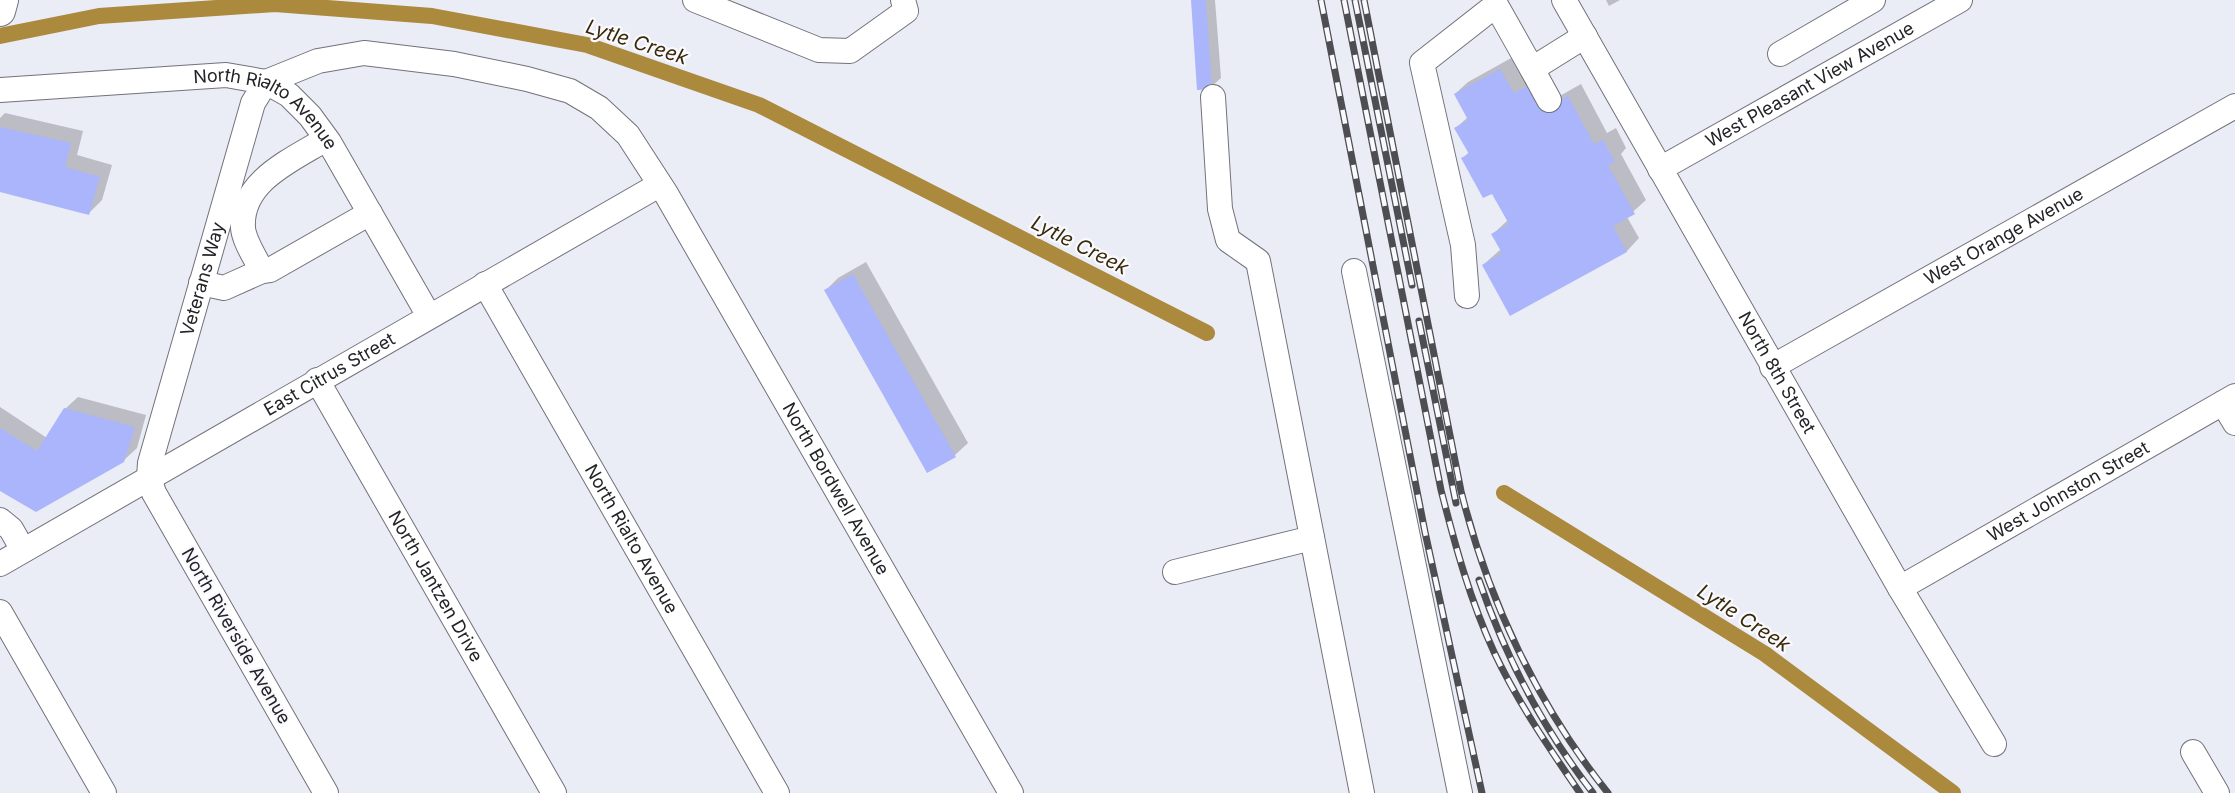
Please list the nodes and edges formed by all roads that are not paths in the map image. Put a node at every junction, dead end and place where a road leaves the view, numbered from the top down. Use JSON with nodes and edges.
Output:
{"nodes":[{"id":1,"x":3,"y":0,"type":"edge"},
{"id":2,"x":695,"y":0,"type":"edge"},
{"id":3,"x":1564,"y":0,"type":"edge"},
{"id":4,"x":1873,"y":0,"type":"edge"},
{"id":5,"x":1960,"y":0,"type":"edge"},
{"id":6,"x":905,"y":6,"type":"edge"},
{"id":7,"x":0,"y":11,"type":"edge"},
{"id":8,"x":1585,"y":36,"type":"junction"},
{"id":9,"x":1780,"y":54,"type":"dead end"},
{"id":10,"x":1532,"y":69,"type":"junction"},
{"id":11,"x":266,"y":82,"type":"junction"},
{"id":12,"x":0,"y":90,"type":"edge"},
{"id":13,"x":1213,"y":97,"type":"dead end"},
{"id":14,"x":1549,"y":100,"type":"dead end"},
{"id":15,"x":2235,"y":106,"type":"edge"},
{"id":16,"x":326,"y":139,"type":"junction"},
{"id":17,"x":1660,"y":169,"type":"junction"},
{"id":18,"x":659,"y":187,"type":"junction"},
{"id":19,"x":370,"y":213,"type":"junction"},
{"id":20,"x":262,"y":271,"type":"junction"},
{"id":21,"x":1354,"y":271,"type":"dead end"},
{"id":22,"x":201,"y":283,"type":"junction"},
{"id":23,"x":485,"y":284,"type":"junction"},
{"id":24,"x":1467,"y":296,"type":"dead end"},
{"id":25,"x":429,"y":316,"type":"junction"},
{"id":26,"x":1772,"y":367,"type":"junction"},
{"id":27,"x":317,"y":380,"type":"junction"},
{"id":28,"x":2231,"y":407,"type":"edge"},
{"id":29,"x":149,"y":477,"type":"junction"},
{"id":30,"x":0,"y":520,"type":"edge"},
{"id":31,"x":1312,"y":538,"type":"junction"},
{"id":32,"x":23,"y":550,"type":"junction"},
{"id":33,"x":0,"y":564,"type":"edge"},
{"id":34,"x":1175,"y":572,"type":"dead end"},
{"id":35,"x":1900,"y":588,"type":"junction"},
{"id":36,"x":0,"y":612,"type":"edge"},
{"id":37,"x":1994,"y":744,"type":"dead end"},
{"id":38,"x":2193,"y":752,"type":"dead end"},
{"id":39,"x":104,"y":793,"type":"edge"},
{"id":40,"x":326,"y":793,"type":"edge"},
{"id":41,"x":554,"y":793,"type":"edge"},
{"id":42,"x":777,"y":793,"type":"edge"},
{"id":43,"x":1011,"y":793,"type":"edge"},
{"id":44,"x":1362,"y":793,"type":"edge"},
{"id":45,"x":1460,"y":793,"type":"edge"},
{"id":46,"x":2217,"y":793,"type":"edge"}],
"edges":[{"from":1,"to":7,"type":"main road"},
{"from":2,"to":6,"type":"street"},
{"from":3,"to":8,"type":"street","name":"North 8th Street"},
{"from":4,"to":9,"type":"street"},
{"from":5,"to":17,"type":"street","name":"West Pleasant View Avenue"},
{"from":8,"to":10,"type":"street"},
{"from":8,"to":17,"type":"street","name":"North 8th Street"},
{"from":10,"to":14,"type":"street"},
{"from":10,"to":24,"type":"street"},
{"from":11,"to":12,"type":"street","name":"North Rialto Avenue"},
{"from":11,"to":16,"type":"street","name":"North Rialto Avenue"},
{"from":11,"to":18,"type":"street","name":"North Bordwell Avenue"},
{"from":11,"to":22,"type":"street","name":"Veterans Way"},
{"from":13,"to":31,"type":"street"},
{"from":15,"to":26,"type":"street","name":"West Orange Avenue"},
{"from":16,"to":19,"type":"street","name":"North Rialto Avenue"},
{"from":16,"to":20,"type":"street"},
{"from":17,"to":26,"type":"street","name":"North 8th Street"},
{"from":18,"to":23,"type":"street","name":"East Citrus Street"},
{"from":18,"to":43,"type":"street","name":"North Bordwell Avenue"},
{"from":19,"to":20,"type":"street"},
{"from":19,"to":25,"type":"street","name":"North Rialto Avenue"},
{"from":20,"to":22,"type":"street"},
{"from":21,"to":45,"type":"street"},
{"from":22,"to":29,"type":"street","name":"Veterans Way"},
{"from":23,"to":25,"type":"street","name":"East Citrus Street"},
{"from":23,"to":42,"type":"street","name":"North Rialto Avenue"},
{"from":25,"to":27,"type":"street","name":"East Citrus Street"},
{"from":26,"to":35,"type":"street","name":"North 8th Street"},
{"from":27,"to":29,"type":"street","name":"East Citrus Street"},
{"from":27,"to":41,"type":"street","name":"North Jantzen Drive"},
{"from":28,"to":35,"type":"street","name":"West Johnston Street"},
{"from":29,"to":32,"type":"street","name":"East Citrus Street"},
{"from":29,"to":40,"type":"street","name":"North Riverside Avenue"},
{"from":30,"to":32,"type":"street"},
{"from":31,"to":34,"type":"street"},
{"from":31,"to":44,"type":"street"},
{"from":32,"to":33,"type":"street","name":"East Citrus Street"},
{"from":35,"to":37,"type":"street","name":"North 8th Street"},
{"from":36,"to":39,"type":"street"},
{"from":38,"to":46,"type":"street"}]}
